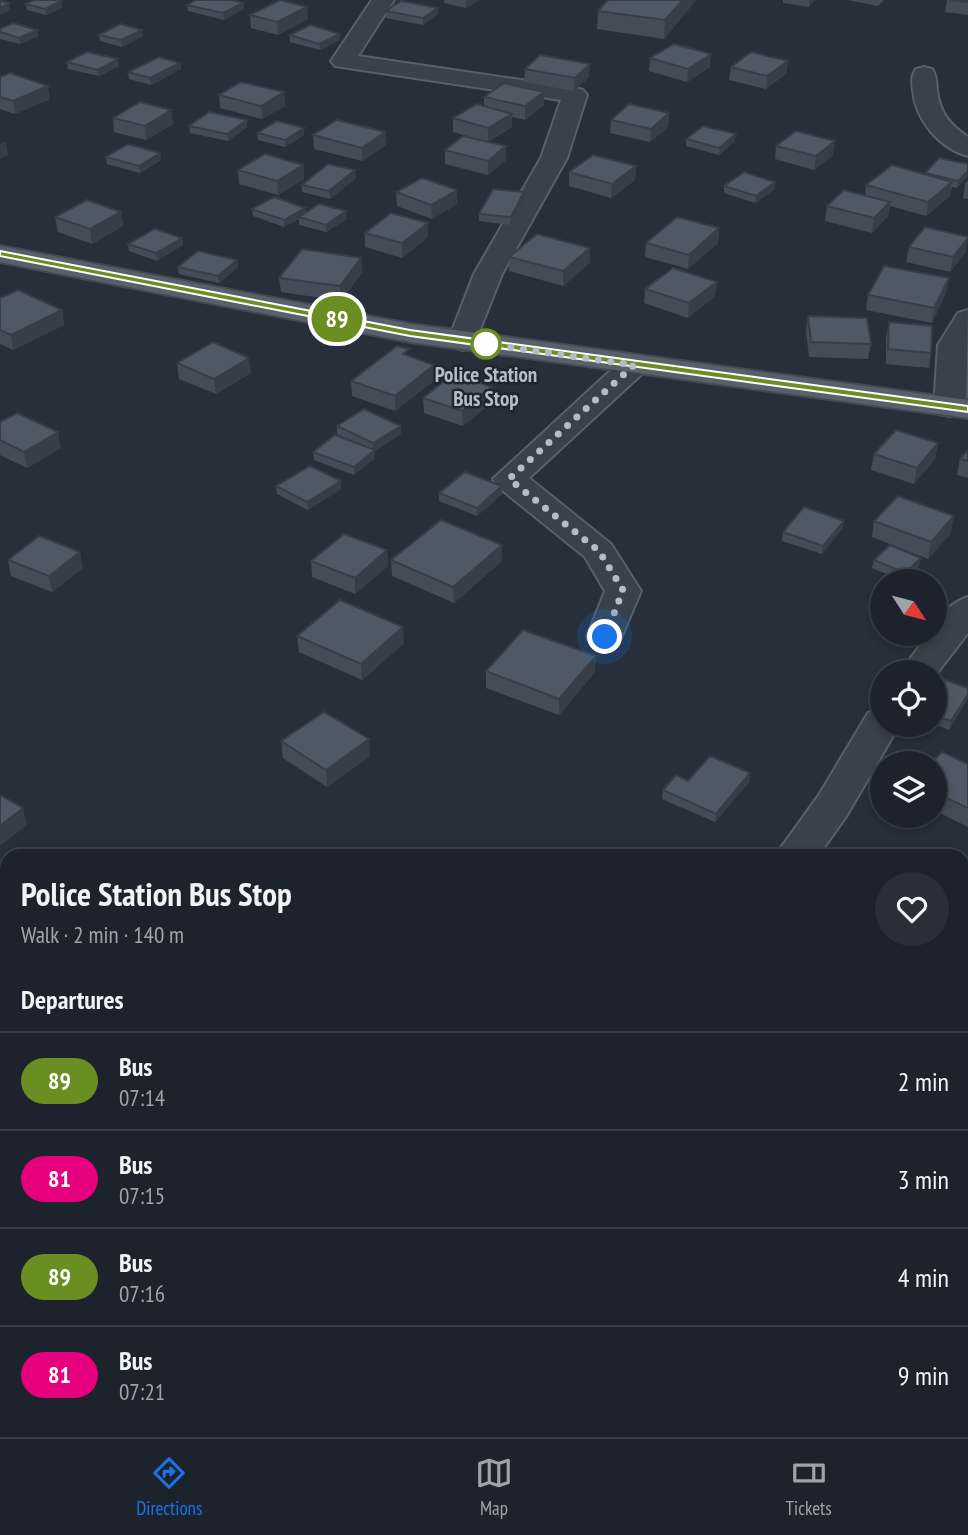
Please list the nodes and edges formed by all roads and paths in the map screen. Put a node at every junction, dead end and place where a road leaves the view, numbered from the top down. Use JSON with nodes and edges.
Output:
{"nodes":[{"id":1,"x":383,"y":0,"type":"edge"},
{"id":2,"x":924,"y":74,"type":"dead end"},
{"id":3,"x":968,"y":148,"type":"edge"},
{"id":4,"x":0,"y":254,"type":"edge"},
{"id":5,"x":968,"y":319,"type":"edge"},
{"id":6,"x":463,"y":341,"type":"junction"},
{"id":7,"x":634,"y":365,"type":"junction"},
{"id":8,"x":959,"y":408,"type":"edge"},
{"id":9,"x":968,"y":608,"type":"edge"},
{"id":10,"x":605,"y":637,"type":"dead end"},
{"id":11,"x":928,"y":660,"type":"edge"},
{"id":12,"x":873,"y":737,"type":"edge"},
{"id":13,"x":801,"y":849,"type":"edge"}],
"edges":[{"from":1,"to":6,"type":"street"},
{"from":2,"to":3,"type":"street"},
{"from":4,"to":6,"type":"main road"},
{"from":5,"to":8,"type":"street"},
{"from":6,"to":7,"type":"main road"},
{"from":7,"to":8,"type":"main road"},
{"from":7,"to":10,"type":"street"},
{"from":9,"to":11,"type":"street"},
{"from":12,"to":13,"type":"street"}]}
